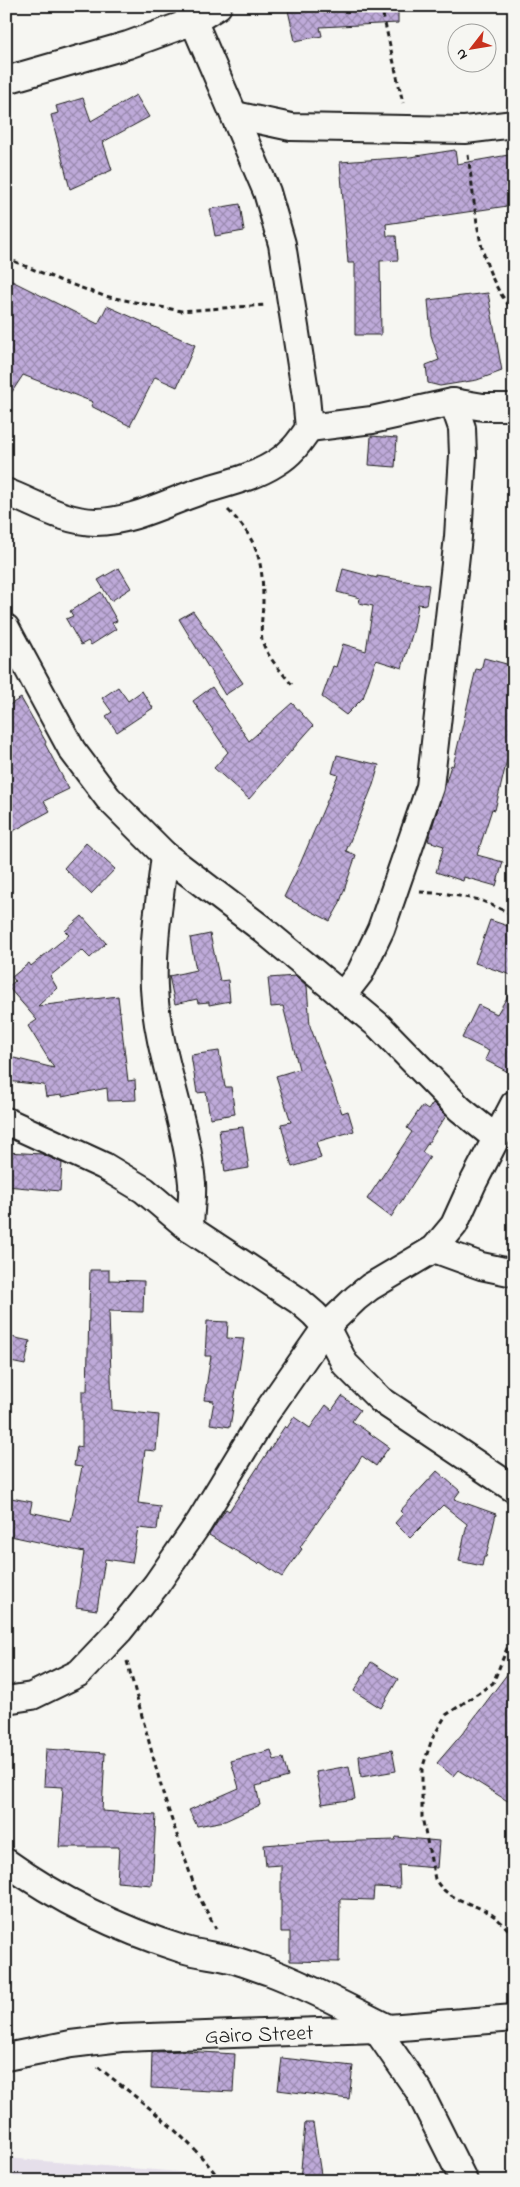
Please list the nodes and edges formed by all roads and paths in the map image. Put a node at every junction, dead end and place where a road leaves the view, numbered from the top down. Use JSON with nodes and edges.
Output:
{"nodes":[{"id":1,"x":218,"y":6,"type":"edge"},
{"id":2,"x":381,"y":6,"type":"edge"},
{"id":3,"x":190,"y":14,"type":"edge"},
{"id":4,"x":6,"y":80,"type":"edge"},
{"id":5,"x":235,"y":115,"type":"junction"},
{"id":6,"x":514,"y":124,"type":"edge"},
{"id":7,"x":408,"y":128,"type":"junction"},
{"id":8,"x":465,"y":130,"type":"junction"},
{"id":9,"x":6,"y":258,"type":"edge"},
{"id":10,"x":292,"y":303,"type":"junction"},
{"id":11,"x":514,"y":312,"type":"edge"},
{"id":12,"x":453,"y":402,"type":"junction"},
{"id":13,"x":514,"y":407,"type":"edge"},
{"id":14,"x":309,"y":428,"type":"junction"},
{"id":15,"x":6,"y":492,"type":"edge"},
{"id":16,"x":195,"y":493,"type":"junction"},
{"id":17,"x":6,"y":628,"type":"edge"},
{"id":18,"x":292,"y":685,"type":"dead end"},
{"id":19,"x":165,"y":855,"type":"junction"},
{"id":20,"x":395,"y":890,"type":"junction"},
{"id":21,"x":514,"y":915,"type":"edge"},
{"id":22,"x":343,"y":995,"type":"junction"},
{"id":23,"x":514,"y":1104,"type":"edge"},
{"id":24,"x":6,"y":1121,"type":"edge"},
{"id":25,"x":496,"y":1138,"type":"junction"},
{"id":26,"x":190,"y":1229,"type":"junction"},
{"id":27,"x":434,"y":1249,"type":"junction"},
{"id":28,"x":514,"y":1273,"type":"edge"},
{"id":29,"x":326,"y":1327,"type":"junction"},
{"id":30,"x":514,"y":1488,"type":"edge"},
{"id":31,"x":119,"y":1631,"type":"junction"},
{"id":32,"x":514,"y":1631,"type":"edge"},
{"id":33,"x":6,"y":1700,"type":"edge"},
{"id":34,"x":6,"y":1862,"type":"edge"},
{"id":35,"x":514,"y":1936,"type":"edge"},
{"id":36,"x":232,"y":1960,"type":"junction"},
{"id":37,"x":514,"y":2018,"type":"edge"},
{"id":38,"x":382,"y":2028,"type":"junction"},
{"id":39,"x":70,"y":2044,"type":"junction"},
{"id":40,"x":6,"y":2057,"type":"edge"},
{"id":41,"x":221,"y":2181,"type":"edge"},
{"id":42,"x":464,"y":2181,"type":"edge"}],
"edges":[{"from":1,"to":3,"type":"street"},
{"from":2,"to":7,"type":"path"},
{"from":3,"to":4,"type":"street"},
{"from":3,"to":5,"type":"street"},
{"from":5,"to":7,"type":"street"},
{"from":5,"to":10,"type":"street"},
{"from":6,"to":8,"type":"street"},
{"from":7,"to":8,"type":"street"},
{"from":8,"to":11,"type":"path"},
{"from":9,"to":10,"type":"path"},
{"from":10,"to":14,"type":"street"},
{"from":12,"to":13,"type":"street"},
{"from":12,"to":14,"type":"street"},
{"from":12,"to":20,"type":"street"},
{"from":14,"to":16,"type":"street"},
{"from":15,"to":16,"type":"street"},
{"from":16,"to":18,"type":"path"},
{"from":17,"to":19,"type":"street"},
{"from":19,"to":22,"type":"street"},
{"from":19,"to":26,"type":"street"},
{"from":20,"to":21,"type":"path"},
{"from":20,"to":22,"type":"street"},
{"from":22,"to":25,"type":"street"},
{"from":23,"to":25,"type":"street"},
{"from":24,"to":26,"type":"street"},
{"from":25,"to":27,"type":"street"},
{"from":26,"to":29,"type":"street"},
{"from":27,"to":28,"type":"street"},
{"from":27,"to":29,"type":"street"},
{"from":29,"to":30,"type":"street"},
{"from":29,"to":31,"type":"street"},
{"from":31,"to":33,"type":"street"},
{"from":31,"to":36,"type":"path"},
{"from":32,"to":35,"type":"path"},
{"from":34,"to":36,"type":"street"},
{"from":36,"to":38,"type":"street"},
{"from":37,"to":38,"type":"street","name":"Gairo Street"},
{"from":38,"to":39,"type":"street","name":"Gairo Street"},
{"from":38,"to":42,"type":"street"},
{"from":39,"to":40,"type":"street","name":"Gairo Street"},
{"from":39,"to":41,"type":"path"}]}
